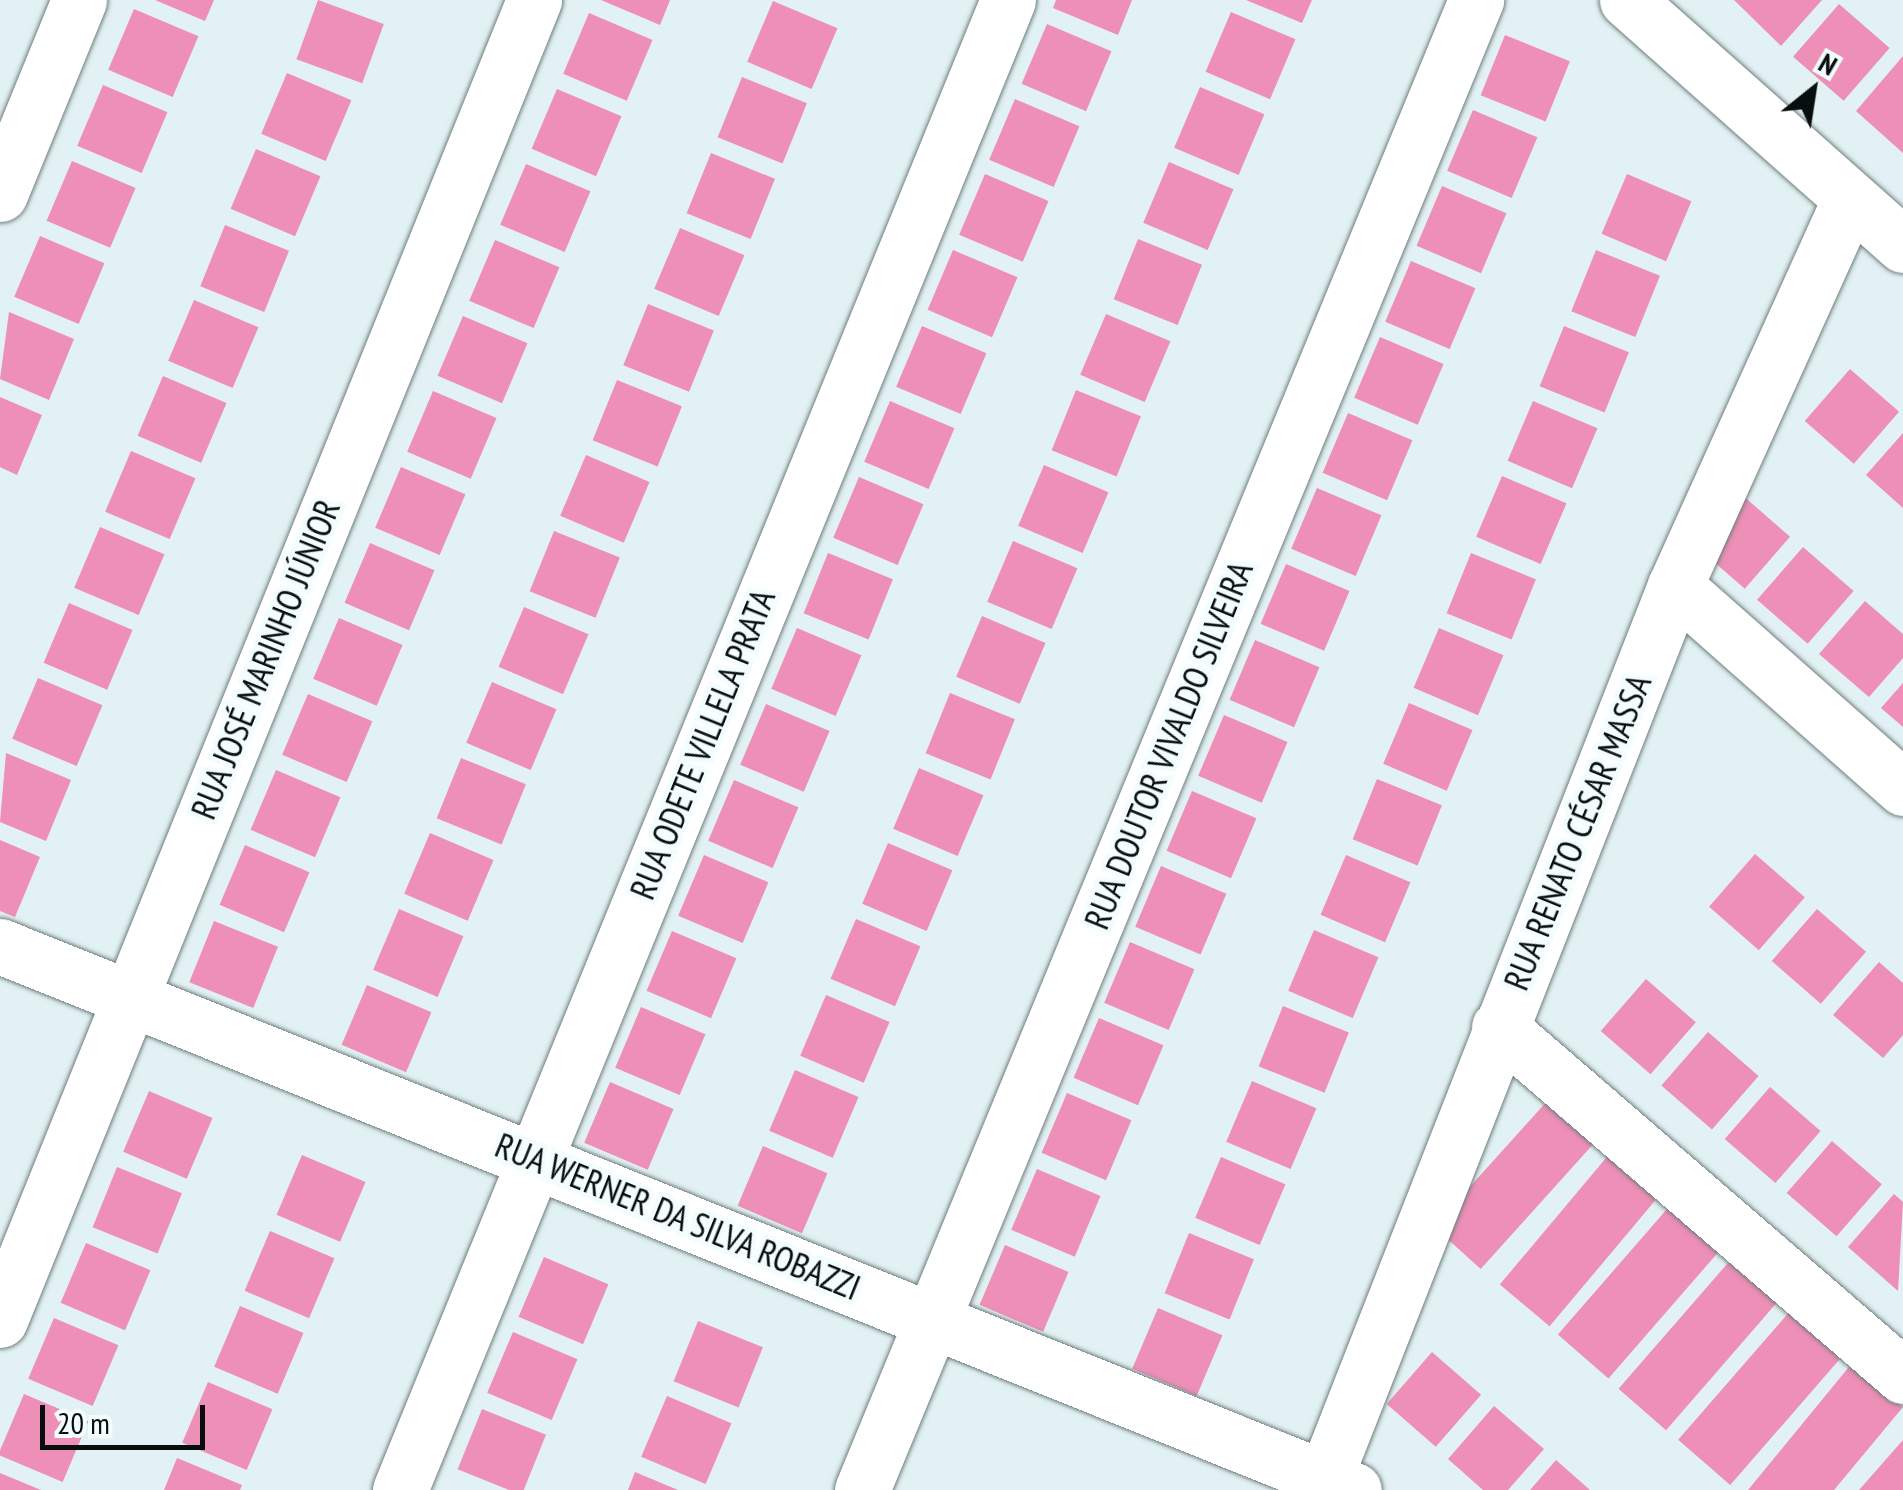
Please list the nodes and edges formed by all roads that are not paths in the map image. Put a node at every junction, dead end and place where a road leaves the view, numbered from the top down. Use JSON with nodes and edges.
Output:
{"nodes":[{"id":1,"x":79,"y":0,"type":"edge"},
{"id":2,"x":534,"y":0,"type":"edge"},
{"id":3,"x":1008,"y":0,"type":"edge"},
{"id":4,"x":1476,"y":0,"type":"edge"},
{"id":5,"x":1659,"y":10,"type":"edge"},
{"id":6,"x":0,"y":194,"type":"edge"},
{"id":7,"x":1850,"y":199,"type":"junction"},
{"id":8,"x":1903,"y":245,"type":"edge"},
{"id":9,"x":1674,"y":586,"type":"junction"},
{"id":10,"x":1903,"y":788,"type":"edge"},
{"id":11,"x":0,"y":946,"type":"edge"},
{"id":12,"x":126,"y":998,"type":"junction"},
{"id":13,"x":1500,"y":1027,"type":"junction"},
{"id":14,"x":532,"y":1157,"type":"junction"},
{"id":15,"x":930,"y":1318,"type":"junction"},
{"id":16,"x":0,"y":1320,"type":"edge"},
{"id":17,"x":1903,"y":1376,"type":"edge"},
{"id":18,"x":1340,"y":1482,"type":"edge"},
{"id":19,"x":400,"y":1490,"type":"edge"},
{"id":20,"x":862,"y":1490,"type":"edge"}],
"edges":[{"from":1,"to":6,"type":"street"},
{"from":2,"to":12,"type":"street","name":"RUA JOSÉ MARINHO JÚNIOR"},
{"from":3,"to":14,"type":"street","name":"RUA ODETE VILLELA PRATA"},
{"from":4,"to":15,"type":"street","name":"RUA DOUTOR VIVALDO SILVEIRA"},
{"from":5,"to":7,"type":"street"},
{"from":7,"to":8,"type":"street"},
{"from":7,"to":9,"type":"street","name":"RUA RENATO CÉSAR MASSA"},
{"from":9,"to":10,"type":"street"},
{"from":9,"to":13,"type":"street","name":"RUA RENATO CÉSAR MASSA"},
{"from":11,"to":12,"type":"street","name":"RUA WERNER DA SILVA ROBAZZI"},
{"from":12,"to":14,"type":"street","name":"RUA WERNER DA SILVA ROBAZZI"},
{"from":12,"to":16,"type":"street","name":"RUA JOSÉ MARINHO JÚNIOR"},
{"from":13,"to":17,"type":"street"},
{"from":13,"to":18,"type":"street","name":"RUA RENATO CÉSAR MASSA"},
{"from":14,"to":15,"type":"street","name":"RUA WERNER DA SILVA ROBAZZI"},
{"from":14,"to":19,"type":"street","name":"RUA ODETE VILLELA PRATA"},
{"from":15,"to":18,"type":"street","name":"RUA WERNER DA SILVA ROBAZZI"},
{"from":15,"to":20,"type":"street","name":"RUA DOUTOR VIVALDO SILVEIRA"}]}
